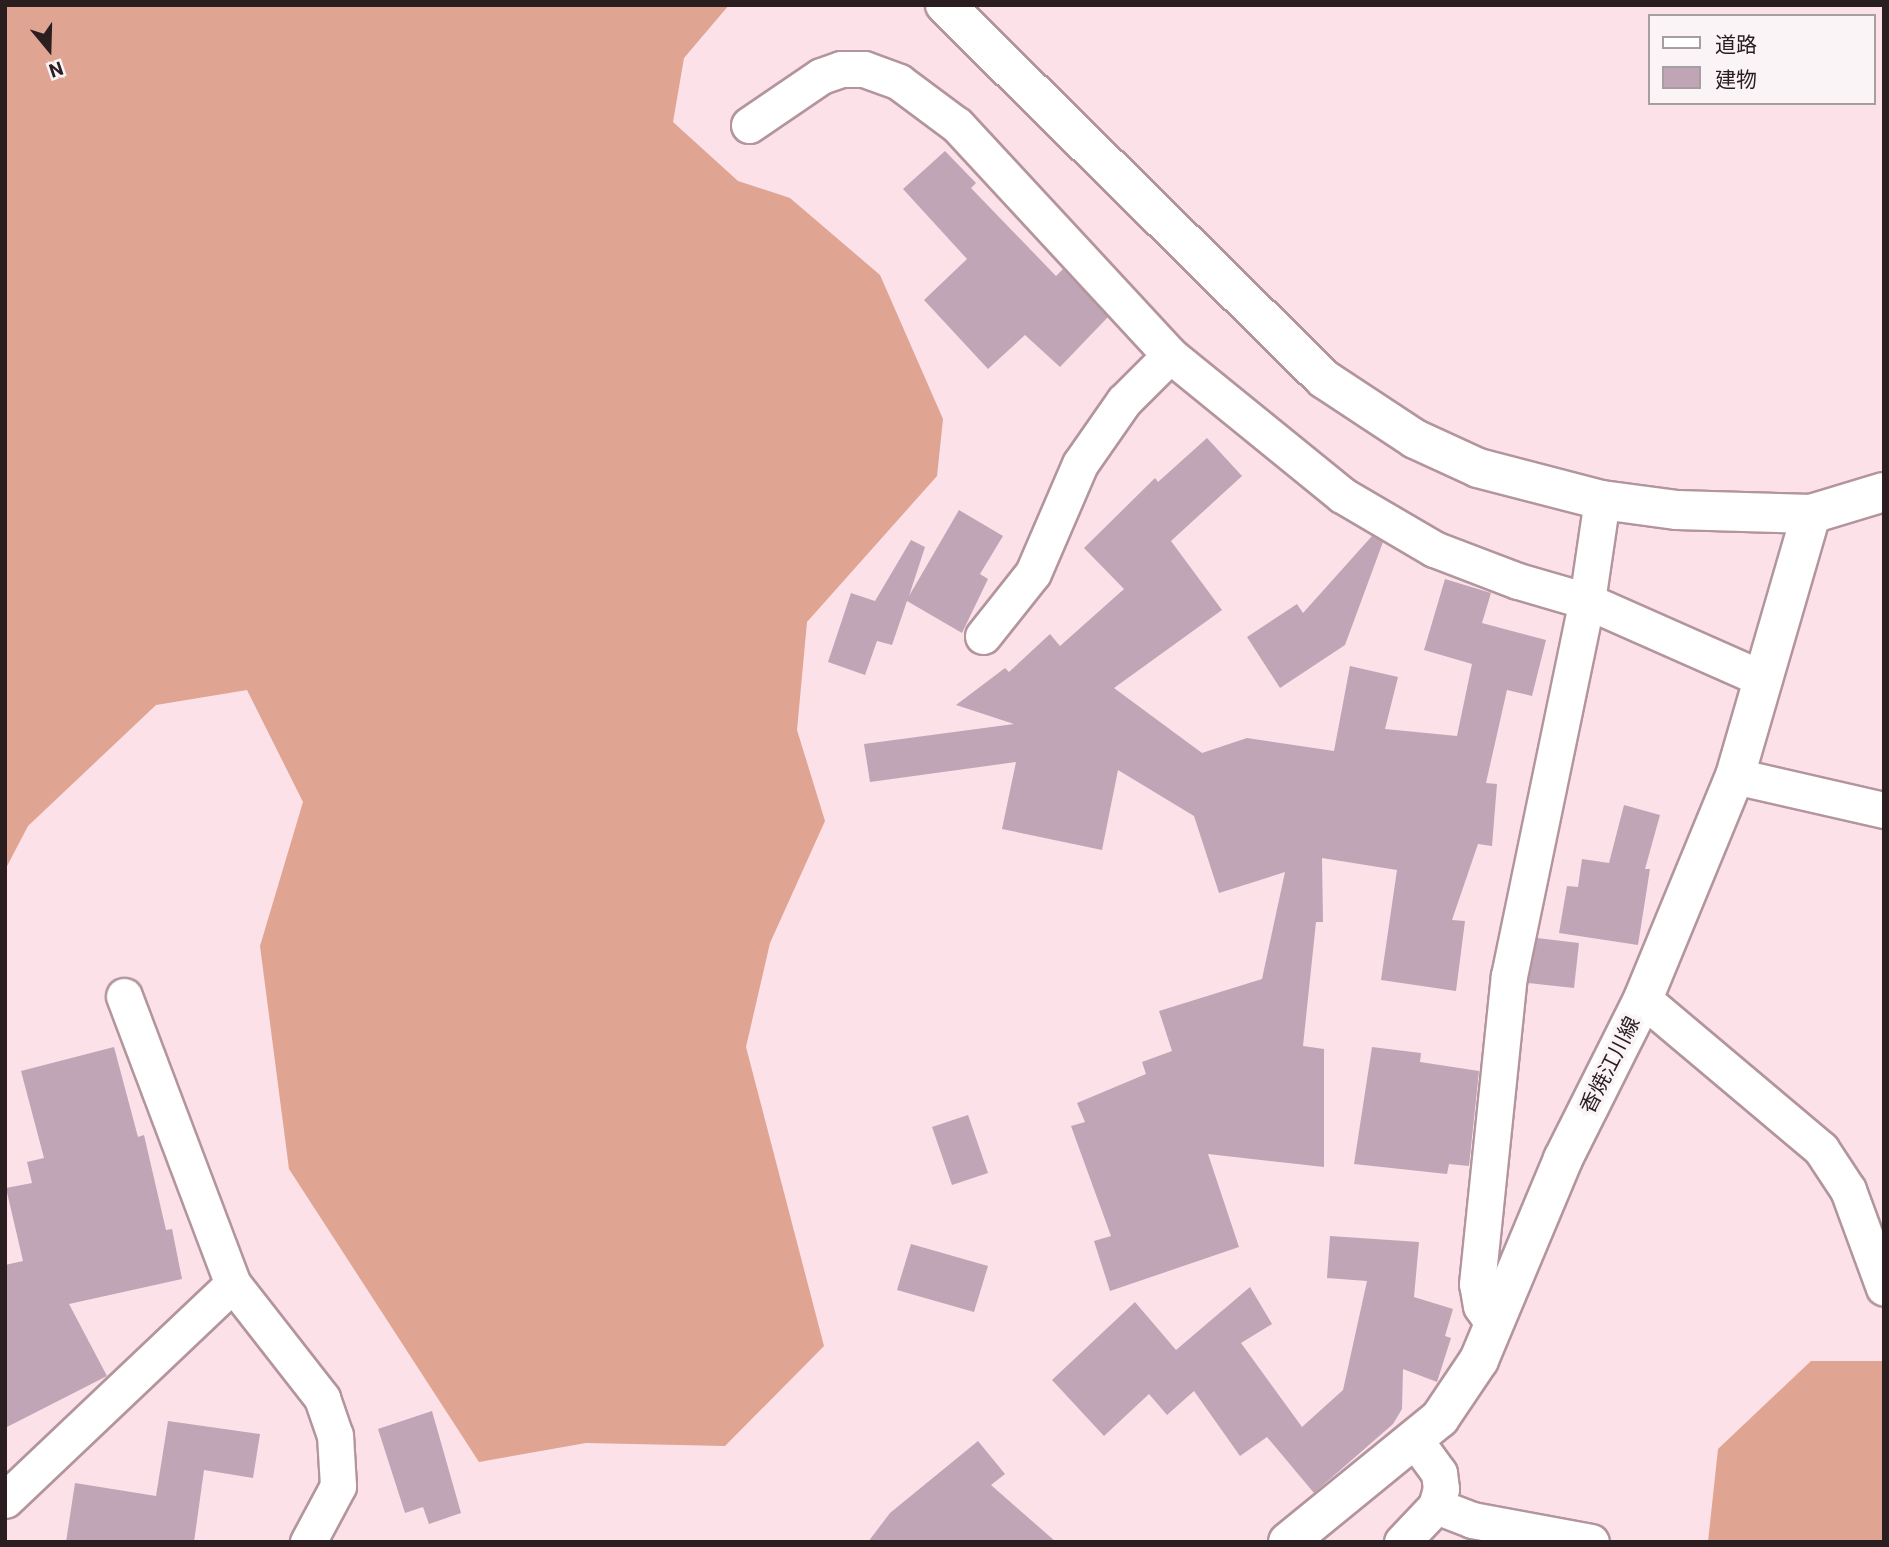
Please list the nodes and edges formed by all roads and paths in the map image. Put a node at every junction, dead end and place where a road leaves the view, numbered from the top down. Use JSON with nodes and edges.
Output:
{"nodes":[{"id":1,"x":945,"y":5,"type":"edge"},
{"id":2,"x":749,"y":125,"type":"dead end"},
{"id":3,"x":1170,"y":355,"type":"junction"},
{"id":4,"x":1884,"y":492,"type":"edge"},
{"id":5,"x":1602,"y":500,"type":"junction"},
{"id":6,"x":1811,"y":514,"type":"junction"},
{"id":7,"x":1587,"y":601,"type":"junction"},
{"id":8,"x":983,"y":636,"type":"dead end"},
{"id":9,"x":1763,"y":679,"type":"junction"},
{"id":10,"x":1735,"y":776,"type":"junction"},
{"id":11,"x":1884,"y":810,"type":"edge"},
{"id":12,"x":124,"y":996,"type":"dead end"},
{"id":13,"x":1643,"y":999,"type":"junction"},
{"id":14,"x":233,"y":1284,"type":"junction"},
{"id":15,"x":1884,"y":1288,"type":"edge"},
{"id":16,"x":1494,"y":1325,"type":"junction"},
{"id":17,"x":1416,"y":1441,"type":"junction"},
{"id":18,"x":5,"y":1500,"type":"edge"},
{"id":19,"x":1436,"y":1507,"type":"junction"},
{"id":20,"x":308,"y":1542,"type":"edge"},
{"id":21,"x":1288,"y":1542,"type":"edge"},
{"id":22,"x":1402,"y":1542,"type":"edge"},
{"id":23,"x":1591,"y":1542,"type":"edge"}],
"edges":[{"from":1,"to":5,"type":"main road"},
{"from":2,"to":3,"type":"street"},
{"from":3,"to":7,"type":"street"},
{"from":3,"to":8,"type":"street"},
{"from":4,"to":6,"type":"main road"},
{"from":5,"to":6,"type":"main road"},
{"from":5,"to":7,"type":"street"},
{"from":6,"to":9,"type":"main road","name":"香焼江川線"},
{"from":7,"to":9,"type":"street"},
{"from":7,"to":16,"type":"street"},
{"from":9,"to":10,"type":"main road","name":"香焼江川線"},
{"from":10,"to":11,"type":"street"},
{"from":10,"to":13,"type":"main road","name":"香焼江川線"},
{"from":12,"to":14,"type":"street"},
{"from":13,"to":15,"type":"street"},
{"from":13,"to":16,"type":"main road","name":"香焼江川線"},
{"from":14,"to":18,"type":"street"},
{"from":14,"to":20,"type":"street"},
{"from":16,"to":17,"type":"main road","name":"香焼江川線"},
{"from":17,"to":19,"type":"street"},
{"from":17,"to":21,"type":"main road","name":"香焼江川線"},
{"from":19,"to":22,"type":"street"},
{"from":19,"to":23,"type":"street"}]}
